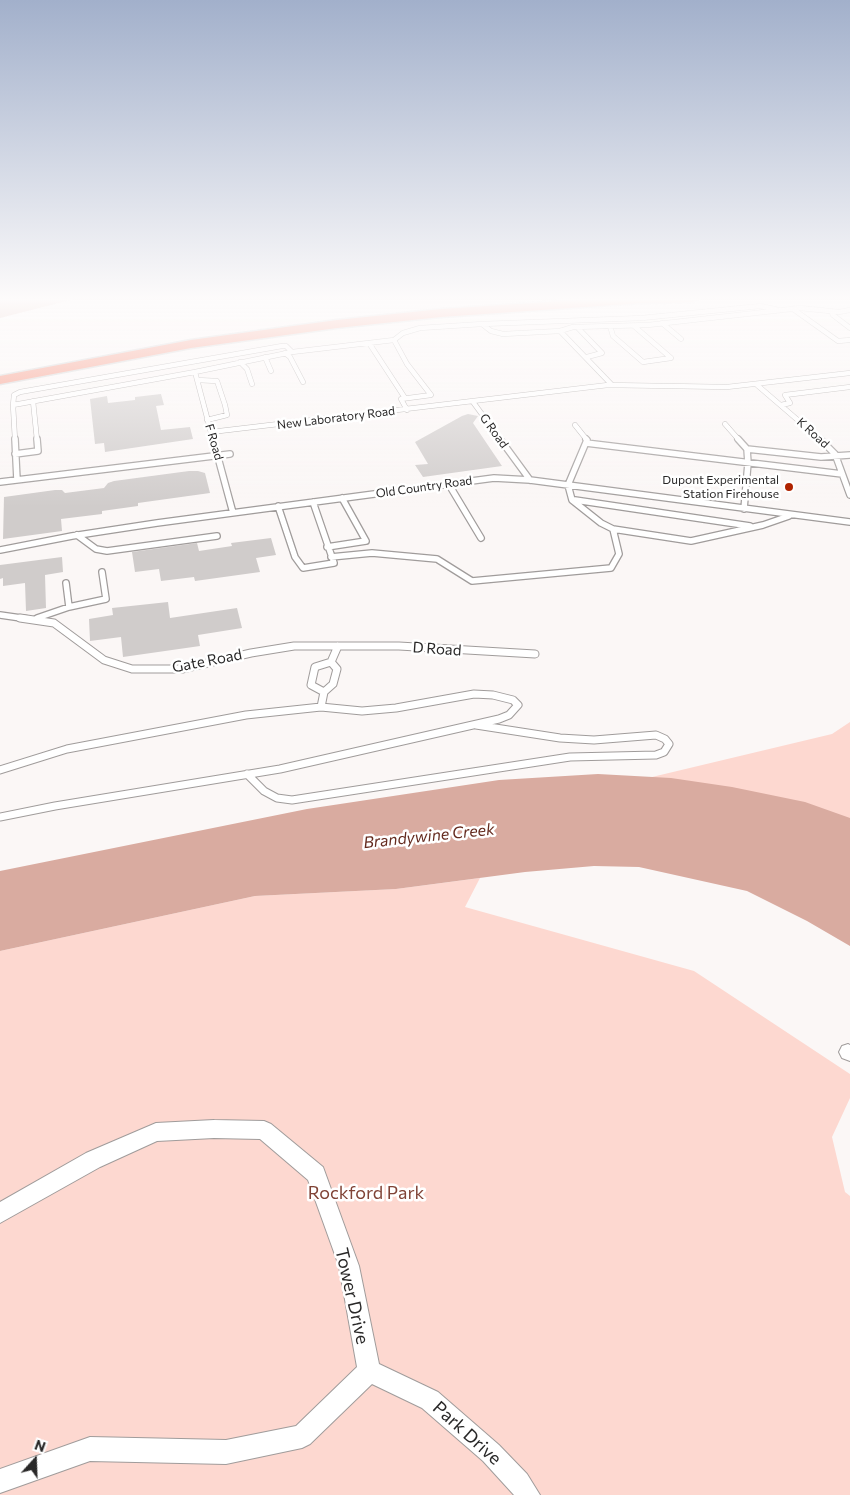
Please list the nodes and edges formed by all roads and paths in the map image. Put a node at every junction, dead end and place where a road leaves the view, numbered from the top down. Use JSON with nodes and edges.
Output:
{"nodes":[{"id":1,"x":67,"y":368,"type":"edge"},
{"id":2,"x":158,"y":368,"type":"edge"},
{"id":3,"x":214,"y":368,"type":"edge"},
{"id":4,"x":246,"y":368,"type":"edge"},
{"id":5,"x":270,"y":368,"type":"edge"},
{"id":6,"x":296,"y":368,"type":"edge"},
{"id":7,"x":385,"y":368,"type":"edge"},
{"id":8,"x":411,"y":368,"type":"edge"},
{"id":9,"x":597,"y":368,"type":"edge"},
{"id":10,"x":271,"y":371,"type":"dead end"},
{"id":11,"x":195,"y":372,"type":"junction"},
{"id":12,"x":850,"y":372,"type":"edge"},
{"id":13,"x":3,"y":380,"type":"edge"},
{"id":14,"x":196,"y":380,"type":"junction"},
{"id":15,"x":303,"y":382,"type":"dead end"},
{"id":16,"x":252,"y":384,"type":"dead end"},
{"id":17,"x":612,"y":385,"type":"junction"},
{"id":18,"x":757,"y":385,"type":"junction"},
{"id":19,"x":850,"y":387,"type":"edge"},
{"id":20,"x":405,"y":398,"type":"junction"},
{"id":21,"x":33,"y":401,"type":"junction"},
{"id":22,"x":473,"y":402,"type":"junction"},
{"id":23,"x":781,"y":404,"type":"junction"},
{"id":24,"x":13,"y":405,"type":"junction"},
{"id":25,"x":407,"y":410,"type":"junction"},
{"id":26,"x":331,"y":418,"type":"junction"},
{"id":27,"x":208,"y":420,"type":"junction"},
{"id":28,"x":725,"y":424,"type":"dead end"},
{"id":29,"x":575,"y":425,"type":"dead end"},
{"id":30,"x":335,"y":426,"type":"dead end"},
{"id":31,"x":211,"y":432,"type":"junction"},
{"id":32,"x":586,"y":443,"type":"junction"},
{"id":33,"x":747,"y":449,"type":"junction"},
{"id":34,"x":15,"y":454,"type":"junction"},
{"id":35,"x":230,"y":454,"type":"dead end"},
{"id":36,"x":850,"y":455,"type":"edge"},
{"id":37,"x":218,"y":456,"type":"junction"},
{"id":38,"x":836,"y":456,"type":"junction"},
{"id":39,"x":516,"y":460,"type":"junction"},
{"id":40,"x":748,"y":463,"type":"junction"},
{"id":41,"x":842,"y":474,"type":"junction"},
{"id":42,"x":502,"y":478,"type":"junction"},
{"id":43,"x":17,"y":480,"type":"junction"},
{"id":44,"x":530,"y":480,"type":"junction"},
{"id":45,"x":0,"y":482,"type":"edge"},
{"id":46,"x":448,"y":484,"type":"junction"},
{"id":47,"x":568,"y":485,"type":"junction"},
{"id":48,"x":850,"y":495,"type":"edge"},
{"id":49,"x":342,"y":498,"type":"junction"},
{"id":50,"x":572,"y":500,"type":"junction"},
{"id":51,"x":313,"y":502,"type":"junction"},
{"id":52,"x":278,"y":506,"type":"junction"},
{"id":53,"x":744,"y":509,"type":"junction"},
{"id":54,"x":233,"y":512,"type":"junction"},
{"id":55,"x":792,"y":515,"type":"junction"},
{"id":56,"x":850,"y":522,"type":"edge"},
{"id":57,"x":754,"y":527,"type":"junction"},
{"id":58,"x":613,"y":530,"type":"junction"},
{"id":59,"x":78,"y":535,"type":"junction"},
{"id":60,"x":217,"y":536,"type":"dead end"},
{"id":61,"x":481,"y":538,"type":"dead end"},
{"id":62,"x":328,"y":547,"type":"junction"},
{"id":63,"x":0,"y":550,"type":"edge"},
{"id":64,"x":331,"y":556,"type":"junction"},
{"id":65,"x":102,"y":572,"type":"dead end"},
{"id":66,"x":66,"y":583,"type":"dead end"},
{"id":67,"x":69,"y":607,"type":"junction"},
{"id":68,"x":0,"y":615,"type":"edge"},
{"id":69,"x":34,"y":619,"type":"junction"},
{"id":70,"x":338,"y":646,"type":"junction"},
{"id":71,"x":535,"y":654,"type":"dead end"},
{"id":72,"x":331,"y":662,"type":"junction"},
{"id":73,"x":324,"y":692,"type":"junction"},
{"id":74,"x":321,"y":707,"type":"junction"},
{"id":75,"x":472,"y":725,"type":"junction"},
{"id":76,"x":0,"y":770,"type":"edge"},
{"id":77,"x":247,"y":774,"type":"junction"},
{"id":78,"x":0,"y":817,"type":"edge"},
{"id":79,"x":0,"y":1213,"type":"edge"},
{"id":80,"x":369,"y":1371,"type":"junction"},
{"id":81,"x":0,"y":1481,"type":"edge"},
{"id":82,"x":528,"y":1495,"type":"edge"}],
"edges":[{"from":1,"to":13,"type":"highway"},
{"from":2,"to":24,"type":"lane"},
{"from":3,"to":11,"type":"lane"},
{"from":4,"to":16,"type":"lane"},
{"from":5,"to":10,"type":"lane"},
{"from":6,"to":15,"type":"lane"},
{"from":7,"to":20,"type":"lane"},
{"from":8,"to":20,"type":"lane"},
{"from":9,"to":17,"type":"lane"},
{"from":11,"to":14,"type":"lane","name":"F Road"},
{"from":11,"to":21,"type":"lane"},
{"from":12,"to":18,"type":"lane","name":"New Laboratory Road"},
{"from":14,"to":27,"type":"lane","name":"F Road"},
{"from":14,"to":27,"type":"lane"},
{"from":17,"to":18,"type":"lane","name":"New Laboratory Road"},
{"from":17,"to":22,"type":"lane","name":"New Laboratory Road"},
{"from":18,"to":23,"type":"lane","name":"K Road"},
{"from":19,"to":23,"type":"lane"},
{"from":20,"to":25,"type":"lane"},
{"from":21,"to":24,"type":"lane"},
{"from":21,"to":34,"type":"lane"},
{"from":22,"to":25,"type":"lane","name":"New Laboratory Road"},
{"from":22,"to":39,"type":"lane","name":"G Road"},
{"from":23,"to":38,"type":"lane","name":"K Road"},
{"from":24,"to":34,"type":"lane"},
{"from":25,"to":26,"type":"lane","name":"New Laboratory Road"},
{"from":26,"to":30,"type":"lane"},
{"from":26,"to":31,"type":"lane","name":"New Laboratory Road"},
{"from":27,"to":31,"type":"lane","name":"F Road"},
{"from":28,"to":33,"type":"lane"},
{"from":29,"to":32,"type":"lane"},
{"from":31,"to":37,"type":"lane","name":"F Road"},
{"from":32,"to":40,"type":"lane"},
{"from":32,"to":47,"type":"lane"},
{"from":33,"to":38,"type":"lane"},
{"from":33,"to":40,"type":"lane"},
{"from":34,"to":43,"type":"lane"},
{"from":35,"to":37,"type":"lane"},
{"from":36,"to":38,"type":"lane"},
{"from":37,"to":43,"type":"lane"},
{"from":37,"to":54,"type":"lane","name":"F Road"},
{"from":38,"to":41,"type":"lane","name":"K Road"},
{"from":39,"to":42,"type":"lane"},
{"from":39,"to":44,"type":"lane","name":"G Road"},
{"from":40,"to":41,"type":"lane"},
{"from":40,"to":53,"type":"lane"},
{"from":41,"to":48,"type":"lane","name":"K Road"},
{"from":42,"to":44,"type":"lane","name":"Old Country Road"},
{"from":42,"to":46,"type":"lane","name":"Old Country Road"},
{"from":43,"to":45,"type":"lane"},
{"from":44,"to":47,"type":"lane","name":"Old Country Road"},
{"from":46,"to":49,"type":"lane","name":"Old Country Road"},
{"from":46,"to":61,"type":"lane"},
{"from":47,"to":50,"type":"lane"},
{"from":47,"to":53,"type":"lane","name":"Old Country Road"},
{"from":49,"to":51,"type":"lane","name":"Old Country Road"},
{"from":49,"to":62,"type":"lane"},
{"from":50,"to":57,"type":"lane"},
{"from":50,"to":58,"type":"lane"},
{"from":51,"to":52,"type":"lane","name":"Old Country Road"},
{"from":51,"to":62,"type":"lane"},
{"from":52,"to":54,"type":"lane","name":"Old Country Road"},
{"from":52,"to":64,"type":"lane"},
{"from":53,"to":55,"type":"lane","name":"Old Country Road"},
{"from":54,"to":59,"type":"lane","name":"Old Country Road"},
{"from":55,"to":56,"type":"lane","name":"Old Country Road"},
{"from":55,"to":57,"type":"lane"},
{"from":57,"to":58,"type":"lane"},
{"from":58,"to":64,"type":"lane"},
{"from":59,"to":60,"type":"lane"},
{"from":59,"to":63,"type":"lane","name":"Old Country Road"},
{"from":62,"to":64,"type":"lane"},
{"from":65,"to":67,"type":"lane"},
{"from":66,"to":67,"type":"lane"},
{"from":67,"to":69,"type":"lane"},
{"from":68,"to":69,"type":"lane","name":"Gate Road"},
{"from":69,"to":70,"type":"lane","name":"Gate Road"},
{"from":70,"to":71,"type":"lane","name":"D Road"},
{"from":70,"to":72,"type":"lane"},
{"from":72,"to":73,"type":"lane"},
{"from":72,"to":73,"type":"lane"},
{"from":73,"to":74,"type":"lane"},
{"from":74,"to":75,"type":"lane"},
{"from":74,"to":76,"type":"lane"},
{"from":75,"to":77,"type":"lane"},
{"from":75,"to":77,"type":"lane"},
{"from":77,"to":78,"type":"lane"},
{"from":79,"to":80,"type":"street","name":"Tower Drive"},
{"from":80,"to":81,"type":"street"},
{"from":80,"to":82,"type":"street","name":"Park Drive"}]}
